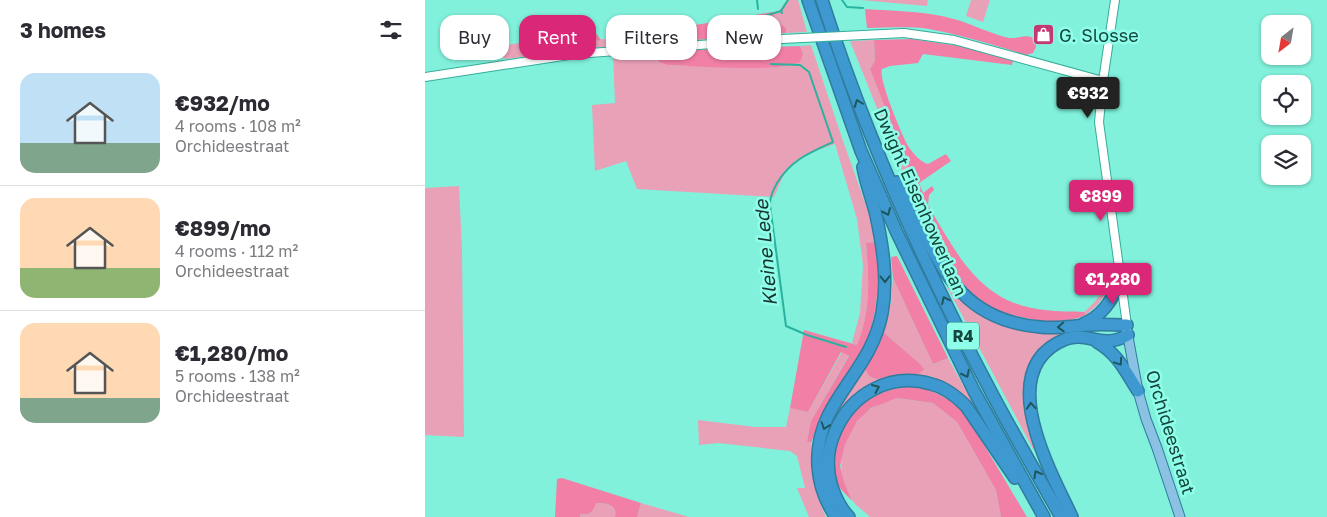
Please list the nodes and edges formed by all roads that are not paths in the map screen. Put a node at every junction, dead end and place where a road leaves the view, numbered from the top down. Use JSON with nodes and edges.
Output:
{"nodes":[{"id":1,"x":808,"y":0,"type":"edge"},
{"id":2,"x":822,"y":0,"type":"edge"},
{"id":3,"x":1115,"y":0,"type":"edge"},
{"id":4,"x":425,"y":77,"type":"edge"},
{"id":5,"x":1103,"y":81,"type":"junction"},
{"id":6,"x":876,"y":148,"type":"junction"},
{"id":7,"x":861,"y":151,"type":"junction"},
{"id":8,"x":1121,"y":282,"type":"junction"},
{"id":9,"x":1079,"y":326,"type":"junction"},
{"id":10,"x":1127,"y":330,"type":"junction"},
{"id":11,"x":1094,"y":340,"type":"junction"},
{"id":12,"x":1138,"y":391,"type":"junction"},
{"id":13,"x":1032,"y":496,"type":"junction"},
{"id":14,"x":836,"y":517,"type":"edge"},
{"id":15,"x":849,"y":517,"type":"edge"},
{"id":16,"x":1044,"y":517,"type":"edge"},
{"id":17,"x":1061,"y":517,"type":"edge"},
{"id":18,"x":1072,"y":517,"type":"edge"},
{"id":19,"x":1180,"y":517,"type":"edge"}],
"edges":[{"from":1,"to":7,"type":"highway","name":"Dwight Eisenhowerlaan","number":"R4"},
{"from":6,"to":2,"type":"highway","name":"Dwight Eisenhowerlaan","number":"R4","one_way":true},
{"from":3,"to":5,"type":"street","name":"Orchideestraat"},
{"from":4,"to":5,"type":"street","bridge":true},
{"from":5,"to":8,"type":"street","name":"Orchideestraat"},
{"from":9,"to":6,"type":"highway","one_way":true},
{"from":17,"to":6,"type":"highway","name":"Dwight Eisenhowerlaan","number":"R4","one_way":true},
{"from":7,"to":13,"type":"highway","name":"Dwight Eisenhowerlaan","number":"R4","one_way":true},
{"from":7,"to":14,"type":"highway","one_way":true},
{"from":8,"to":9,"type":"highway"},
{"from":8,"to":10,"type":"street","name":"Orchideestraat"},
{"from":9,"to":10,"type":"highway"},
{"from":10,"to":11,"type":"highway"},
{"from":10,"to":12,"type":"main road","name":"Orchideestraat"},
{"from":11,"to":12,"type":"highway","one_way":true},
{"from":18,"to":11,"type":"highway","one_way":true},
{"from":12,"to":19,"type":"main road","name":"Orchideestraat"},
{"from":15,"to":13,"type":"highway","one_way":true},
{"from":13,"to":16,"type":"highway","name":"Dwight Eisenhowerlaan","number":"R4"}]}
